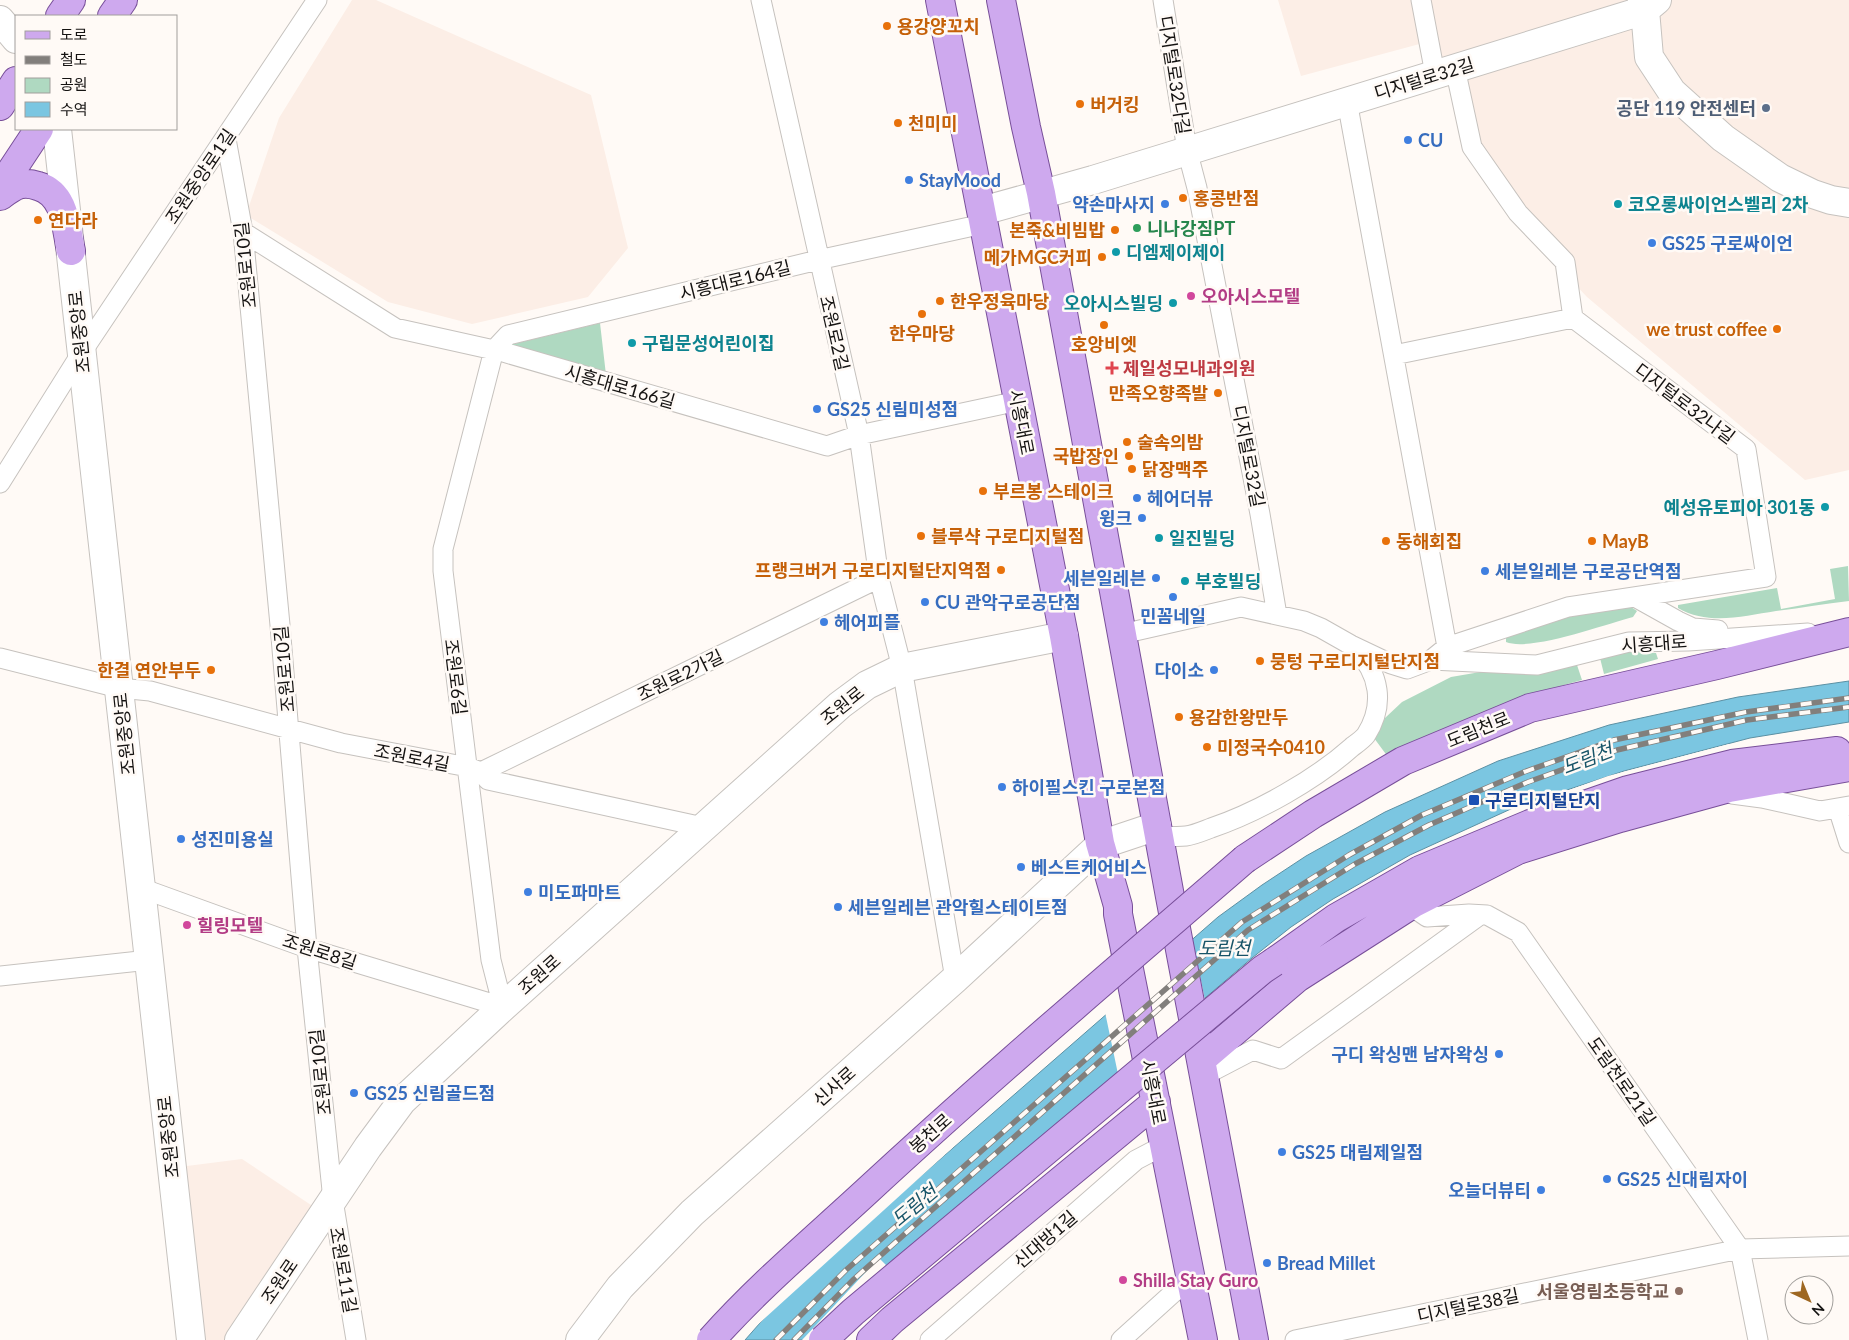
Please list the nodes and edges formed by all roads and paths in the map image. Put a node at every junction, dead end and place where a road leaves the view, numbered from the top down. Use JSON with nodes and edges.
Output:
{"nodes":[{"id":1,"x":71,"y":0,"type":"edge"},
{"id":2,"x":123,"y":0,"type":"edge"},
{"id":3,"x":317,"y":0,"type":"edge"},
{"id":4,"x":761,"y":0,"type":"edge"},
{"id":5,"x":940,"y":0,"type":"edge"},
{"id":6,"x":1001,"y":0,"type":"edge"},
{"id":7,"x":1163,"y":0,"type":"edge"},
{"id":8,"x":1420,"y":0,"type":"edge"},
{"id":9,"x":1648,"y":3,"type":"edge"},
{"id":10,"x":61,"y":15,"type":"edge"},
{"id":11,"x":113,"y":15,"type":"edge"},
{"id":12,"x":0,"y":20,"type":"edge"},
{"id":13,"x":15,"y":38,"type":"edge"},
{"id":14,"x":1445,"y":71,"type":"junction"},
{"id":15,"x":15,"y":83,"type":"edge"},
{"id":16,"x":1347,"y":102,"type":"junction"},
{"id":17,"x":0,"y":106,"type":"edge"},
{"id":18,"x":38,"y":130,"type":"edge"},
{"id":19,"x":57,"y":130,"type":"edge"},
{"id":20,"x":226,"y":139,"type":"junction"},
{"id":21,"x":1187,"y":150,"type":"junction"},
{"id":22,"x":0,"y":188,"type":"edge"},
{"id":23,"x":1041,"y":193,"type":"junction"},
{"id":24,"x":0,"y":196,"type":"edge"},
{"id":25,"x":1849,"y":203,"type":"edge"},
{"id":26,"x":982,"y":218,"type":"junction"},
{"id":27,"x":243,"y":232,"type":"junction"},
{"id":28,"x":70,"y":251,"type":"junction"},
{"id":29,"x":818,"y":260,"type":"junction"},
{"id":30,"x":1573,"y":318,"type":"junction"},
{"id":31,"x":494,"y":350,"type":"junction"},
{"id":32,"x":82,"y":352,"type":"junction"},
{"id":33,"x":1394,"y":355,"type":"junction"},
{"id":34,"x":1018,"y":401,"type":"junction"},
{"id":35,"x":859,"y":435,"type":"junction"},
{"id":36,"x":0,"y":483,"type":"edge"},
{"id":37,"x":879,"y":578,"type":"junction"},
{"id":38,"x":1635,"y":597,"type":"junction"},
{"id":39,"x":1277,"y":615,"type":"junction"},
{"id":40,"x":1849,"y":631,"type":"edge"},
{"id":41,"x":1122,"y":634,"type":"junction"},
{"id":42,"x":1772,"y":635,"type":"junction"},
{"id":43,"x":1064,"y":636,"type":"junction"},
{"id":44,"x":1350,"y":644,"type":"junction"},
{"id":45,"x":1447,"y":647,"type":"junction"},
{"id":46,"x":0,"y":658,"type":"edge"},
{"id":47,"x":1431,"y":660,"type":"junction"},
{"id":48,"x":902,"y":668,"type":"junction"},
{"id":49,"x":119,"y":688,"type":"junction"},
{"id":50,"x":290,"y":730,"type":"junction"},
{"id":51,"x":1849,"y":750,"type":"edge"},
{"id":52,"x":1849,"y":767,"type":"edge"},
{"id":53,"x":474,"y":770,"type":"junction"},
{"id":54,"x":1714,"y":792,"type":"junction"},
{"id":55,"x":1844,"y":807,"type":"edge"},
{"id":56,"x":703,"y":827,"type":"junction"},
{"id":57,"x":1158,"y":831,"type":"junction"},
{"id":58,"x":1849,"y":843,"type":"edge"},
{"id":59,"x":1100,"y":845,"type":"junction"},
{"id":60,"x":141,"y":888,"type":"junction"},
{"id":61,"x":1411,"y":906,"type":"junction"},
{"id":62,"x":1480,"y":914,"type":"junction"},
{"id":63,"x":1157,"y":935,"type":"joint"},
{"id":64,"x":307,"y":948,"type":"junction"},
{"id":65,"x":149,"y":960,"type":"junction"},
{"id":66,"x":0,"y":976,"type":"edge"},
{"id":67,"x":955,"y":979,"type":"junction"},
{"id":68,"x":503,"y":1007,"type":"junction"},
{"id":69,"x":1196,"y":1057,"type":"junction"},
{"id":70,"x":1153,"y":1089,"type":"junction"},
{"id":71,"x":1166,"y":1150,"type":"junction"},
{"id":72,"x":333,"y":1200,"type":"junction"},
{"id":73,"x":1849,"y":1246,"type":"edge"},
{"id":74,"x":1740,"y":1249,"type":"junction"},
{"id":75,"x":1191,"y":1282,"type":"junction"},
{"id":76,"x":191,"y":1340,"type":"edge"},
{"id":77,"x":239,"y":1340,"type":"edge"},
{"id":78,"x":356,"y":1340,"type":"edge"},
{"id":79,"x":580,"y":1340,"type":"edge"},
{"id":80,"x":711,"y":1340,"type":"edge"},
{"id":81,"x":823,"y":1340,"type":"edge"},
{"id":82,"x":871,"y":1340,"type":"edge"},
{"id":83,"x":930,"y":1340,"type":"edge"},
{"id":84,"x":1121,"y":1340,"type":"edge"},
{"id":85,"x":1203,"y":1340,"type":"edge"},
{"id":86,"x":1254,"y":1340,"type":"edge"},
{"id":87,"x":1295,"y":1340,"type":"edge"},
{"id":88,"x":1758,"y":1340,"type":"edge"}],
"edges":[{"from":1,"to":10,"type":"main road"},
{"from":2,"to":11,"type":"main road"},
{"from":3,"to":20,"type":"street","name":"조원중앙로1길"},
{"from":4,"to":29,"type":"street","name":"조원로2길"},
{"from":5,"to":26,"type":"main road","name":"시흥대로"},
{"from":6,"to":23,"type":"main road"},
{"from":7,"to":21,"type":"street","name":"디지털로32다길"},
{"from":8,"to":14,"type":"street"},
{"from":9,"to":14,"type":"street","name":"디지털로32길"},
{"from":9,"to":25,"type":"street"},
{"from":12,"to":13,"type":"street"},
{"from":14,"to":16,"type":"street","name":"디지털로32길"},
{"from":14,"to":30,"type":"street"},
{"from":15,"to":17,"type":"main road"},
{"from":16,"to":21,"type":"street","name":"디지털로32길"},
{"from":16,"to":33,"type":"street"},
{"from":18,"to":22,"type":"main road"},
{"from":19,"to":28,"type":"street","name":"조원중앙로"},
{"from":20,"to":27,"type":"street","name":"조원로10길"},
{"from":20,"to":32,"type":"street","name":"조원중앙로1길"},
{"from":21,"to":23,"type":"street","name":"디지털로32길"},
{"from":21,"to":39,"type":"street","name":"디지털로32길"},
{"from":23,"to":26,"type":"street","name":"디지털로32길"},
{"from":23,"to":41,"type":"main road"},
{"from":24,"to":28,"type":"main road"},
{"from":26,"to":29,"type":"street","name":"시흥대로164길"},
{"from":26,"to":34,"type":"main road","name":"시흥대로"},
{"from":27,"to":31,"type":"street","name":"시흥대로166길"},
{"from":27,"to":50,"type":"street","name":"조원로10길"},
{"from":28,"to":32,"type":"street","name":"조원중앙로"},
{"from":29,"to":31,"type":"street","name":"시흥대로164길"},
{"from":29,"to":35,"type":"street","name":"조원로2길"},
{"from":30,"to":33,"type":"street"},
{"from":30,"to":38,"type":"street","name":"디지털로32나길"},
{"from":31,"to":35,"type":"street","name":"시흥대로166길"},
{"from":31,"to":53,"type":"street","name":"조원로6길"},
{"from":32,"to":36,"type":"street","name":"조원중앙로1길"},
{"from":32,"to":49,"type":"street","name":"조원중앙로"},
{"from":33,"to":45,"type":"street"},
{"from":34,"to":35,"type":"street","name":"시흥대로166길"},
{"from":34,"to":43,"type":"main road","name":"시흥대로"},
{"from":35,"to":37,"type":"street","name":"조원로2길"},
{"from":37,"to":48,"type":"street","name":"조원로2길"},
{"from":37,"to":53,"type":"street","name":"조원로2가길"},
{"from":38,"to":42,"type":"street"},
{"from":38,"to":45,"type":"street","name":"디지털로32나길"},
{"from":39,"to":41,"type":"street"},
{"from":39,"to":44,"type":"street"},
{"from":40,"to":42,"type":"street","name":"시흥대로"},
{"from":40,"to":63,"type":"main road","name":"도림천로","bridge":true},
{"from":41,"to":57,"type":"main road"},
{"from":42,"to":47,"type":"street","name":"시흥대로"},
{"from":43,"to":48,"type":"street","name":"조원로"},
{"from":43,"to":59,"type":"main road","name":"시흥대로"},
{"from":44,"to":47,"type":"street","name":"디지털로32나길"},
{"from":44,"to":57,"type":"street"},
{"from":45,"to":47,"type":"street","name":"디지털로32나길"},
{"from":46,"to":49,"type":"street","name":"조원로4길"},
{"from":48,"to":56,"type":"street","name":"조원로"},
{"from":48,"to":67,"type":"street"},
{"from":49,"to":50,"type":"street","name":"조원로4길"},
{"from":49,"to":60,"type":"street","name":"조원중앙로"},
{"from":50,"to":53,"type":"street","name":"조원로4길"},
{"from":50,"to":64,"type":"street","name":"조원로10길"},
{"from":51,"to":69,"type":"main road","bridge":true},
{"from":52,"to":54,"type":"main road"},
{"from":53,"to":56,"type":"street","name":"조원로4길"},
{"from":53,"to":68,"type":"street","name":"조원로6길"},
{"from":54,"to":55,"type":"street"},
{"from":54,"to":61,"type":"main road"},
{"from":55,"to":58,"type":"street"},
{"from":56,"to":68,"type":"street","name":"조원로"},
{"from":57,"to":59,"type":"street"},
{"from":57,"to":69,"type":"main road","bridge":true},
{"from":59,"to":67,"type":"street","name":"신사로"},
{"from":59,"to":70,"type":"main road","name":"시흥대로","bridge":true},
{"from":60,"to":64,"type":"street","name":"조원로8길"},
{"from":60,"to":65,"type":"street","name":"조원중앙로"},
{"from":61,"to":62,"type":"street","name":"도림천로21길"},
{"from":61,"to":69,"type":"main road"},
{"from":62,"to":69,"type":"street"},
{"from":62,"to":74,"type":"street","name":"도림천로21길"},
{"from":63,"to":80,"type":"main road","name":"봉천로","bridge":true},
{"from":64,"to":68,"type":"street","name":"조원로8길"},
{"from":64,"to":72,"type":"street","name":"조원로10길"},
{"from":65,"to":66,"type":"street"},
{"from":65,"to":76,"type":"street","name":"조원중앙로"},
{"from":67,"to":79,"type":"street","name":"신사로"},
{"from":68,"to":72,"type":"street","name":"조원로"},
{"from":69,"to":81,"type":"main road","bridge":true},
{"from":69,"to":86,"type":"main road"},
{"from":70,"to":71,"type":"main road","name":"시흥대로"},
{"from":70,"to":82,"type":"main road"},
{"from":71,"to":75,"type":"main road","name":"시흥대로"},
{"from":71,"to":83,"type":"street","name":"신대방1길"},
{"from":72,"to":77,"type":"street","name":"조원로"},
{"from":72,"to":78,"type":"street","name":"조원로11길"},
{"from":73,"to":74,"type":"street","name":"디지털로38길"},
{"from":74,"to":87,"type":"street","name":"디지털로38길"},
{"from":74,"to":88,"type":"street","name":"도림천로21길"},
{"from":75,"to":84,"type":"street"},
{"from":75,"to":85,"type":"main road","name":"시흥대로"}]}
